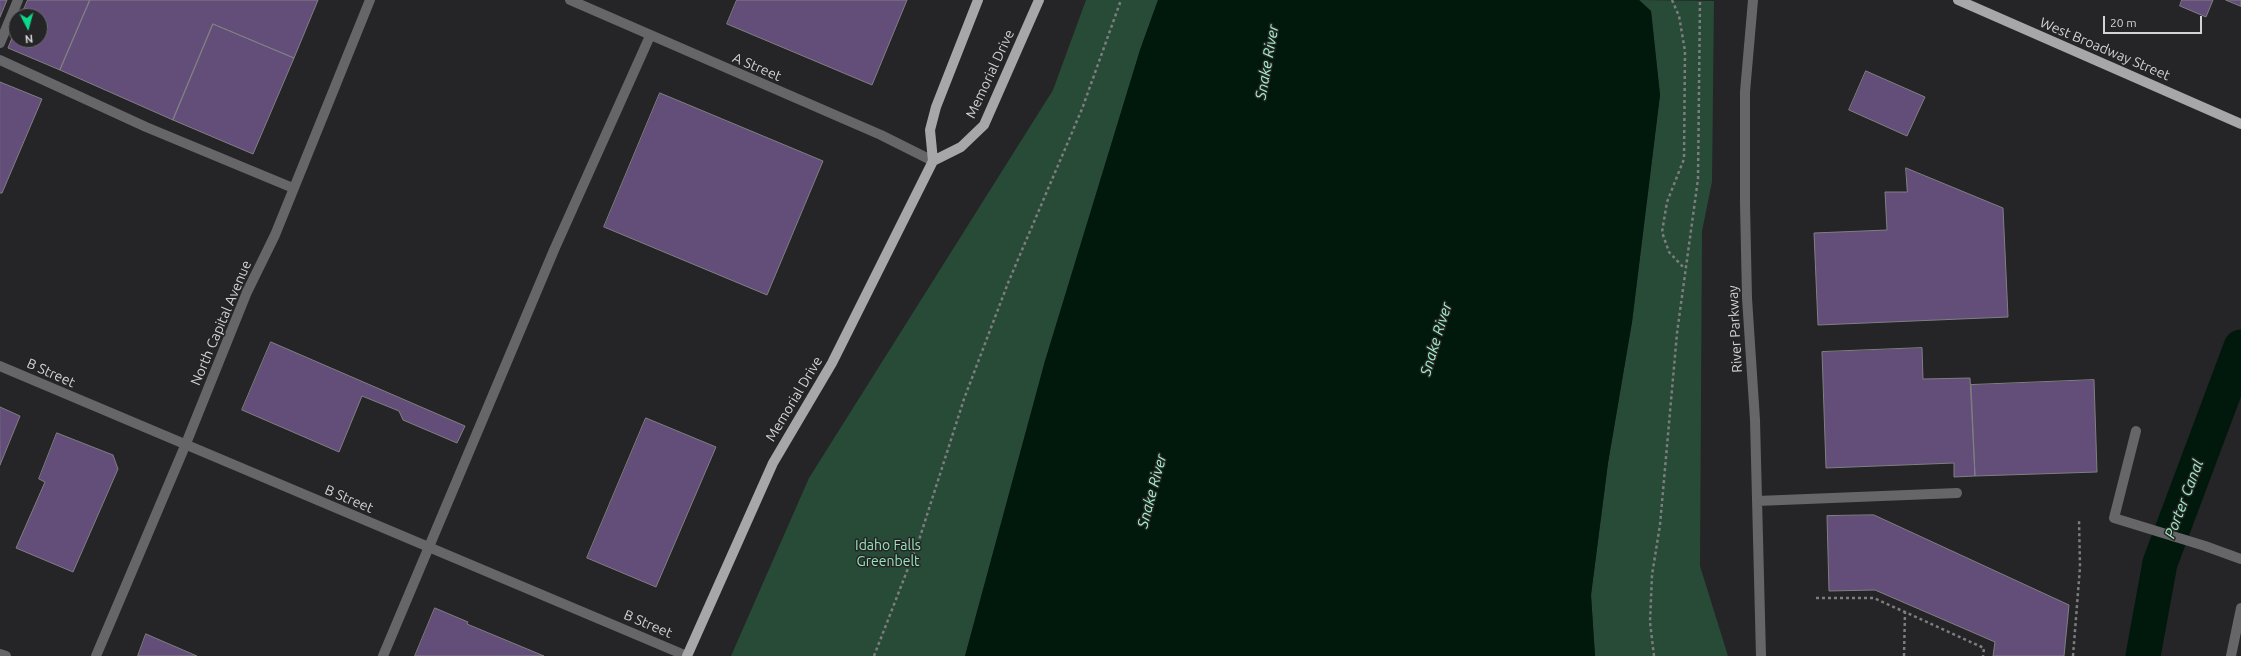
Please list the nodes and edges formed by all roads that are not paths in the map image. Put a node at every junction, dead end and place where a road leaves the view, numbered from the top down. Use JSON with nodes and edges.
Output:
{"nodes":[{"id":1,"x":18,"y":0,"type":"edge"},
{"id":2,"x":370,"y":0,"type":"edge"},
{"id":3,"x":570,"y":0,"type":"edge"},
{"id":4,"x":978,"y":0,"type":"edge"},
{"id":5,"x":1039,"y":0,"type":"edge"},
{"id":6,"x":1753,"y":0,"type":"edge"},
{"id":7,"x":1958,"y":0,"type":"edge"},
{"id":8,"x":650,"y":36,"type":"junction"},
{"id":9,"x":0,"y":43,"type":"edge"},
{"id":10,"x":0,"y":60,"type":"edge"},
{"id":11,"x":2241,"y":124,"type":"edge"},
{"id":12,"x":933,"y":161,"type":"junction"},
{"id":13,"x":293,"y":188,"type":"junction"},
{"id":14,"x":0,"y":366,"type":"edge"},
{"id":15,"x":2136,"y":431,"type":"dead end"},
{"id":16,"x":185,"y":446,"type":"junction"},
{"id":17,"x":1957,"y":493,"type":"dead end"},
{"id":18,"x":1756,"y":501,"type":"junction"},
{"id":19,"x":429,"y":548,"type":"junction"},
{"id":20,"x":2241,"y":559,"type":"edge"},
{"id":21,"x":2241,"y":608,"type":"edge"},
{"id":22,"x":0,"y":654,"type":"edge"},
{"id":23,"x":6,"y":656,"type":"edge"},
{"id":24,"x":96,"y":656,"type":"edge"},
{"id":25,"x":383,"y":656,"type":"edge"},
{"id":26,"x":687,"y":656,"type":"edge"},
{"id":27,"x":1761,"y":656,"type":"edge"},
{"id":28,"x":2231,"y":656,"type":"edge"}],
"edges":[{"from":1,"to":9,"type":"street"},
{"from":2,"to":13,"type":"street","name":"North Capital Avenue"},
{"from":3,"to":8,"type":"street","name":"A Street"},
{"from":4,"to":12,"type":"main road"},
{"from":5,"to":12,"type":"main road","name":"Memorial Drive"},
{"from":6,"to":18,"type":"street","name":"River Parkway"},
{"from":7,"to":11,"type":"main road","name":"West Broadway Street"},
{"from":8,"to":12,"type":"street","name":"A Street"},
{"from":8,"to":19,"type":"street"},
{"from":10,"to":13,"type":"street"},
{"from":12,"to":26,"type":"main road","name":"Memorial Drive"},
{"from":13,"to":16,"type":"street","name":"North Capital Avenue"},
{"from":14,"to":16,"type":"street","name":"B Street"},
{"from":15,"to":20,"type":"street"},
{"from":16,"to":19,"type":"street","name":"B Street"},
{"from":16,"to":24,"type":"street","name":"North Capital Avenue"},
{"from":17,"to":18,"type":"street"},
{"from":18,"to":27,"type":"street","name":"River Parkway"},
{"from":19,"to":25,"type":"street"},
{"from":19,"to":26,"type":"street","name":"B Street"},
{"from":21,"to":28,"type":"street"},
{"from":22,"to":23,"type":"street"}]}
